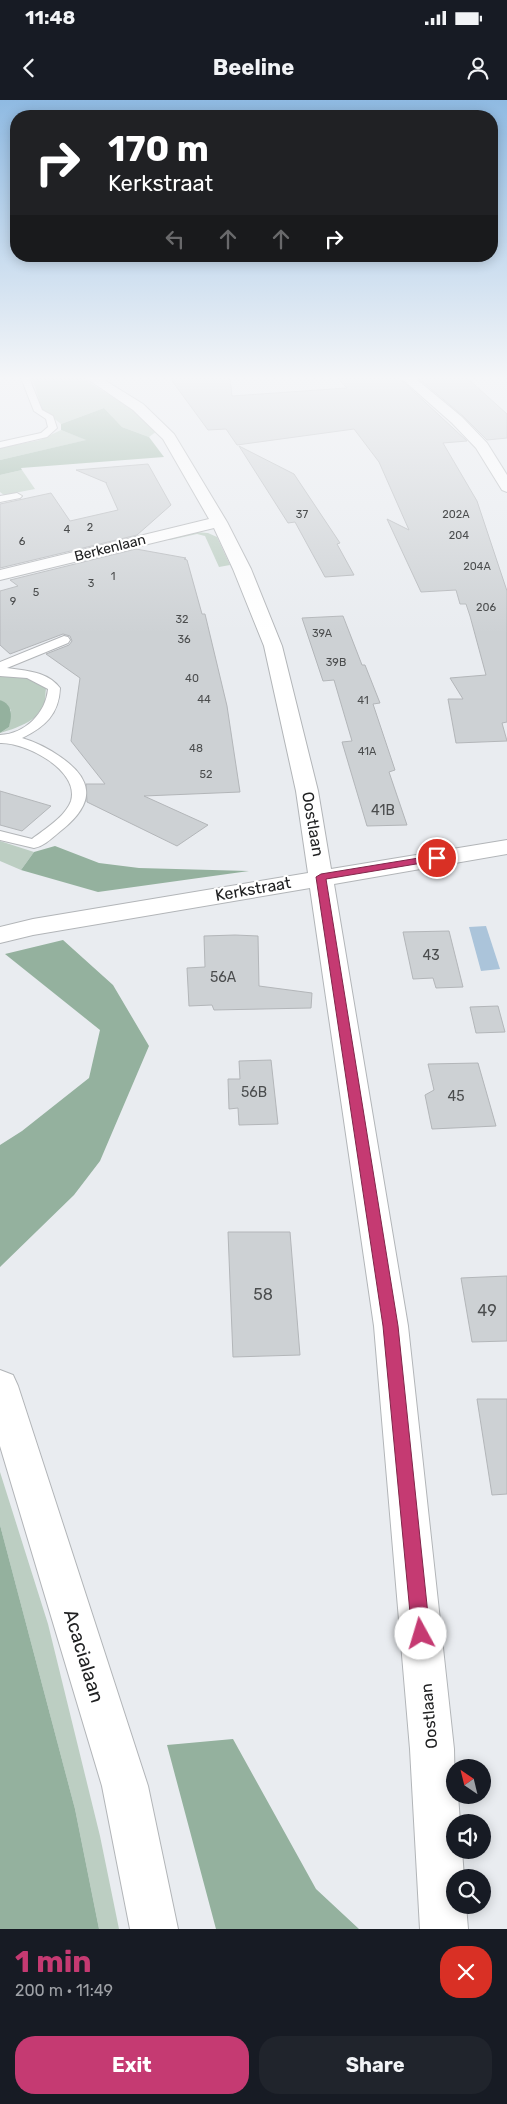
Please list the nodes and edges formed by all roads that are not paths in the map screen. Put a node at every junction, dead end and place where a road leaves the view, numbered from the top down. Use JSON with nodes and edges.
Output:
{"nodes":[{"id":1,"x":185,"y":463,"type":"edge"},
{"id":2,"x":492,"y":463,"type":"edge"},
{"id":3,"x":507,"y":488,"type":"edge"},
{"id":4,"x":17,"y":496,"type":"dead end"},
{"id":5,"x":0,"y":499,"type":"edge"},
{"id":6,"x":219,"y":522,"type":"junction"},
{"id":7,"x":0,"y":575,"type":"edge"},
{"id":8,"x":64,"y":640,"type":"dead end"},
{"id":9,"x":1,"y":672,"type":"edge"},
{"id":10,"x":6,"y":738,"type":"edge"},
{"id":11,"x":0,"y":835,"type":"edge"},
{"id":12,"x":507,"y":847,"type":"edge"},
{"id":13,"x":321,"y":877,"type":"junction"},
{"id":14,"x":0,"y":935,"type":"edge"},
{"id":15,"x":0,"y":1386,"type":"edge"},
{"id":16,"x":154,"y":1929,"type":"edge"},
{"id":17,"x":444,"y":1929,"type":"edge"}],
"edges":[{"from":1,"to":6,"type":"street","name":"Oostlaan"},
{"from":2,"to":3,"type":"street"},
{"from":4,"to":5,"type":"lane"},
{"from":6,"to":7,"type":"street","name":"Berkenlaan"},
{"from":6,"to":13,"type":"street","name":"Oostlaan"},
{"from":8,"to":9,"type":"lane"},
{"from":9,"to":10,"type":"lane"},
{"from":10,"to":11,"type":"lane"},
{"from":12,"to":13,"type":"street","name":"Kerkstraat"},
{"from":13,"to":14,"type":"street","name":"Kerkstraat"},
{"from":13,"to":17,"type":"street","name":"Oostlaan"},
{"from":15,"to":16,"type":"street","name":"Acacialaan"}]}
